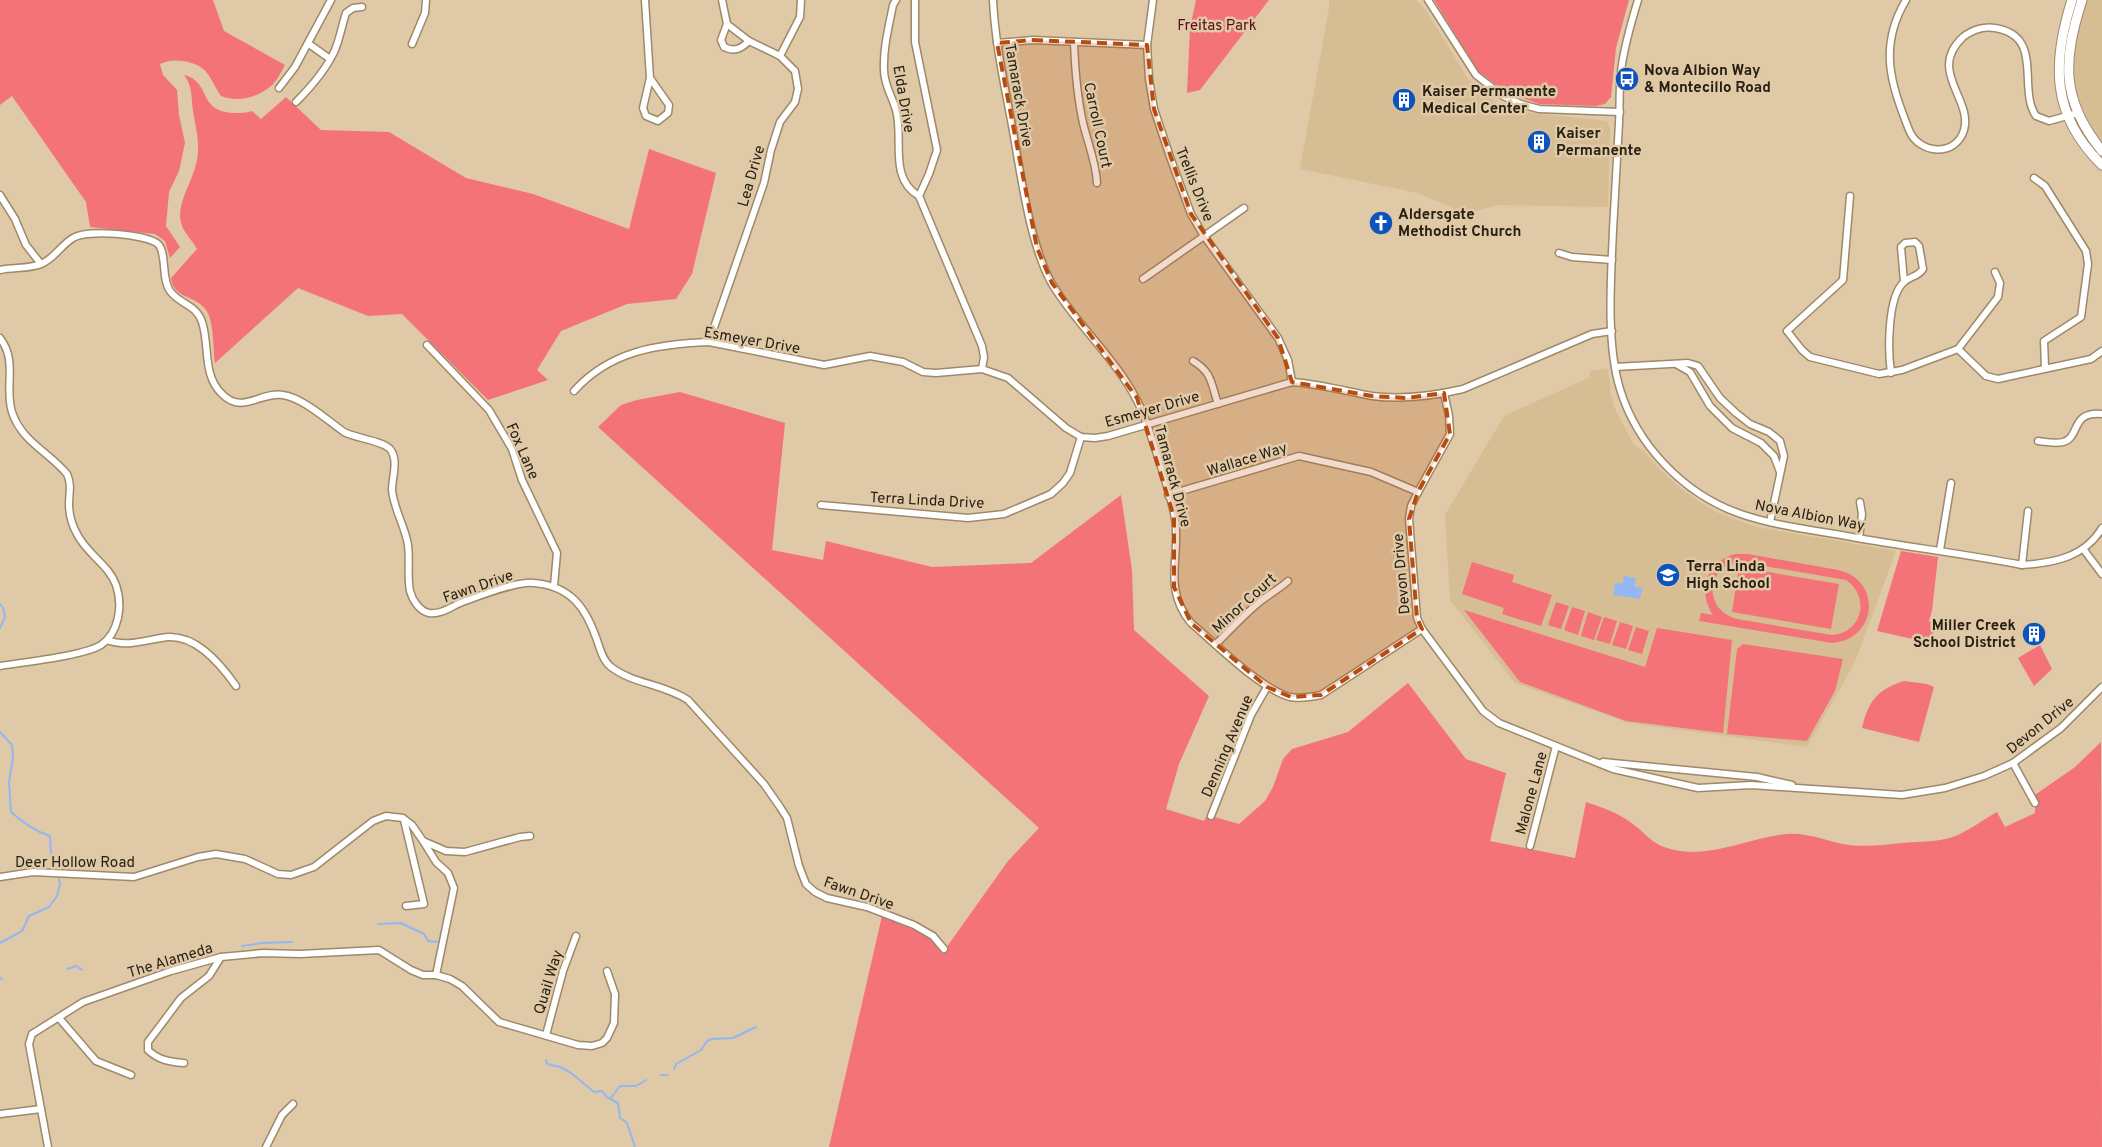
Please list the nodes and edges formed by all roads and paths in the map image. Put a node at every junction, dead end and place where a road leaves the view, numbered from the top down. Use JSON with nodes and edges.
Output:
{"nodes":[{"id":1,"x":331,"y":0,"type":"edge"},
{"id":2,"x":426,"y":0,"type":"edge"},
{"id":3,"x":645,"y":0,"type":"edge"},
{"id":4,"x":722,"y":0,"type":"edge"},
{"id":5,"x":801,"y":0,"type":"edge"},
{"id":6,"x":896,"y":0,"type":"edge"},
{"id":7,"x":915,"y":0,"type":"edge"},
{"id":8,"x":993,"y":0,"type":"edge"},
{"id":9,"x":1153,"y":0,"type":"edge"},
{"id":10,"x":1428,"y":0,"type":"edge"},
{"id":11,"x":1638,"y":0,"type":"edge"},
{"id":12,"x":1906,"y":0,"type":"edge"},
{"id":13,"x":2072,"y":0,"type":"edge"},
{"id":14,"x":2082,"y":0,"type":"edge"},
{"id":15,"x":362,"y":7,"type":"dead end"},
{"id":16,"x":727,"y":24,"type":"junction"},
{"id":17,"x":749,"y":41,"type":"junction"},
{"id":18,"x":1074,"y":42,"type":"junction"},
{"id":19,"x":997,"y":43,"type":"junction"},
{"id":20,"x":308,"y":44,"type":"junction"},
{"id":21,"x":412,"y":44,"type":"dead end"},
{"id":22,"x":1147,"y":44,"type":"junction"},
{"id":23,"x":780,"y":56,"type":"junction"},
{"id":24,"x":330,"y":59,"type":"junction"},
{"id":25,"x":650,"y":78,"type":"junction"},
{"id":26,"x":279,"y":88,"type":"dead end"},
{"id":27,"x":296,"y":102,"type":"dead end"},
{"id":28,"x":1620,"y":112,"type":"junction"},
{"id":29,"x":2078,"y":113,"type":"junction"},
{"id":30,"x":2069,"y":117,"type":"junction"},
{"id":31,"x":2102,"y":151,"type":"edge"},
{"id":32,"x":2102,"y":165,"type":"edge"},
{"id":33,"x":2034,"y":178,"type":"dead end"},
{"id":34,"x":1097,"y":183,"type":"dead end"},
{"id":35,"x":0,"y":195,"type":"edge"},
{"id":36,"x":919,"y":196,"type":"junction"},
{"id":37,"x":1850,"y":196,"type":"dead end"},
{"id":38,"x":1244,"y":208,"type":"dead end"},
{"id":39,"x":1204,"y":236,"type":"junction"},
{"id":40,"x":1559,"y":253,"type":"dead end"},
{"id":41,"x":1612,"y":260,"type":"junction"},
{"id":42,"x":41,"y":264,"type":"junction"},
{"id":43,"x":0,"y":270,"type":"edge"},
{"id":44,"x":1995,"y":272,"type":"dead end"},
{"id":45,"x":1143,"y":279,"type":"dead end"},
{"id":46,"x":1904,"y":282,"type":"junction"},
{"id":47,"x":1612,"y":331,"type":"junction"},
{"id":48,"x":0,"y":338,"type":"edge"},
{"id":49,"x":709,"y":342,"type":"junction"},
{"id":50,"x":427,"y":345,"type":"dead end"},
{"id":51,"x":1958,"y":349,"type":"junction"},
{"id":52,"x":2102,"y":351,"type":"edge"},
{"id":53,"x":1193,"y":360,"type":"dead end"},
{"id":54,"x":1674,"y":363,"type":"junction"},
{"id":55,"x":1615,"y":367,"type":"junction"},
{"id":56,"x":2045,"y":368,"type":"junction"},
{"id":57,"x":982,"y":369,"type":"junction"},
{"id":58,"x":1890,"y":373,"type":"junction"},
{"id":59,"x":1292,"y":382,"type":"junction"},
{"id":60,"x":574,"y":391,"type":"dead end"},
{"id":61,"x":1444,"y":393,"type":"junction"},
{"id":62,"x":1218,"y":404,"type":"junction"},
{"id":63,"x":2102,"y":414,"type":"edge"},
{"id":64,"x":1147,"y":424,"type":"junction"},
{"id":65,"x":1081,"y":437,"type":"junction"},
{"id":66,"x":2038,"y":441,"type":"dead end"},
{"id":67,"x":1780,"y":472,"type":"junction"},
{"id":68,"x":1951,"y":483,"type":"dead end"},
{"id":69,"x":1418,"y":492,"type":"junction"},
{"id":70,"x":1168,"y":495,"type":"junction"},
{"id":71,"x":1860,"y":502,"type":"dead end"},
{"id":72,"x":821,"y":505,"type":"dead end"},
{"id":73,"x":2028,"y":511,"type":"dead end"},
{"id":74,"x":1770,"y":522,"type":"junction"},
{"id":75,"x":2102,"y":528,"type":"edge"},
{"id":76,"x":1859,"y":538,"type":"junction"},
{"id":77,"x":1940,"y":550,"type":"junction"},
{"id":78,"x":2084,"y":550,"type":"junction"},
{"id":79,"x":2022,"y":565,"type":"junction"},
{"id":80,"x":2102,"y":574,"type":"edge"},
{"id":81,"x":1288,"y":581,"type":"dead end"},
{"id":82,"x":554,"y":586,"type":"junction"},
{"id":83,"x":1422,"y":629,"type":"junction"},
{"id":84,"x":107,"y":640,"type":"junction"},
{"id":85,"x":1216,"y":644,"type":"junction"},
{"id":86,"x":0,"y":666,"type":"edge"},
{"id":87,"x":236,"y":686,"type":"dead end"},
{"id":88,"x":2102,"y":687,"type":"edge"},
{"id":89,"x":1268,"y":688,"type":"junction"},
{"id":90,"x":1556,"y":746,"type":"junction"},
{"id":91,"x":1592,"y":760,"type":"junction"},
{"id":92,"x":2014,"y":763,"type":"junction"},
{"id":93,"x":1811,"y":789,"type":"junction"},
{"id":94,"x":2035,"y":803,"type":"dead end"},
{"id":95,"x":1211,"y":816,"type":"dead end"},
{"id":96,"x":404,"y":819,"type":"junction"},
{"id":97,"x":530,"y":836,"type":"dead end"},
{"id":98,"x":423,"y":841,"type":"junction"},
{"id":99,"x":1530,"y":846,"type":"dead end"},
{"id":100,"x":0,"y":877,"type":"edge"},
{"id":101,"x":406,"y":906,"type":"dead end"},
{"id":102,"x":576,"y":936,"type":"dead end"},
{"id":103,"x":944,"y":949,"type":"dead end"},
{"id":104,"x":221,"y":957,"type":"junction"},
{"id":105,"x":606,"y":971,"type":"dead end"},
{"id":106,"x":436,"y":975,"type":"junction"},
{"id":107,"x":59,"y":1018,"type":"junction"},
{"id":108,"x":546,"y":1035,"type":"junction"},
{"id":109,"x":184,"y":1063,"type":"dead end"},
{"id":110,"x":131,"y":1075,"type":"dead end"},
{"id":111,"x":293,"y":1104,"type":"dead end"},
{"id":112,"x":41,"y":1110,"type":"junction"},
{"id":113,"x":0,"y":1114,"type":"edge"},
{"id":114,"x":48,"y":1147,"type":"edge"},
{"id":115,"x":266,"y":1147,"type":"edge"}],
"edges":[{"from":1,"to":20,"type":"street"},
{"from":2,"to":21,"type":"street"},
{"from":3,"to":25,"type":"street"},
{"from":4,"to":16,"type":"street"},
{"from":5,"to":23,"type":"street"},
{"from":6,"to":36,"type":"street","name":"Elda Drive"},
{"from":7,"to":36,"type":"street","name":"Elda Drive"},
{"from":8,"to":19,"type":"street","name":"Tamarack Drive"},
{"from":9,"to":22,"type":"street","name":"Trellis Drive"},
{"from":10,"to":28,"type":"street"},
{"from":11,"to":28,"type":"street","name":"Nova Albion Way"},
{"from":12,"to":30,"type":"street"},
{"from":13,"to":30,"type":"street"},
{"from":14,"to":29,"type":"street"},
{"from":15,"to":24,"type":"street"},
{"from":16,"to":17,"type":"street","name":"Lea Drive"},
{"from":16,"to":17,"type":"street"},
{"from":17,"to":23,"type":"street","name":"Lea Drive"},
{"from":18,"to":19,"type":"street"},
{"from":18,"to":22,"type":"street"},
{"from":18,"to":34,"type":"street","name":"Carroll Court"},
{"from":19,"to":64,"type":"street","name":"Tamarack Drive"},
{"from":20,"to":24,"type":"street"},
{"from":20,"to":26,"type":"street"},
{"from":22,"to":39,"type":"street","name":"Trellis Drive"},
{"from":23,"to":49,"type":"street","name":"Lea Drive"},
{"from":24,"to":27,"type":"street"},
{"from":25,"to":25,"type":"street"},
{"from":28,"to":41,"type":"street","name":"Nova Albion Way"},
{"from":29,"to":30,"type":"street"},
{"from":29,"to":31,"type":"street"},
{"from":30,"to":32,"type":"street"},
{"from":33,"to":56,"type":"street"},
{"from":35,"to":42,"type":"street"},
{"from":36,"to":57,"type":"street","name":"Elda Drive"},
{"from":37,"to":58,"type":"street"},
{"from":38,"to":39,"type":"street"},
{"from":39,"to":45,"type":"street"},
{"from":39,"to":59,"type":"street","name":"Trellis Drive"},
{"from":40,"to":41,"type":"street"},
{"from":41,"to":47,"type":"street","name":"Nova Albion Way"},
{"from":42,"to":43,"type":"street"},
{"from":42,"to":82,"type":"street","name":"Fawn Drive"},
{"from":44,"to":51,"type":"street"},
{"from":46,"to":46,"type":"street"},
{"from":46,"to":58,"type":"street"},
{"from":47,"to":55,"type":"street","name":"Nova Albion Way"},
{"from":47,"to":61,"type":"street","name":"Esmeyer Drive"},
{"from":48,"to":84,"type":"street"},
{"from":49,"to":57,"type":"street","name":"Esmeyer Drive"},
{"from":49,"to":60,"type":"street","name":"Esmeyer Drive"},
{"from":50,"to":82,"type":"street","name":"Fox Lane"},
{"from":51,"to":56,"type":"street"},
{"from":51,"to":58,"type":"street"},
{"from":52,"to":56,"type":"street"},
{"from":53,"to":62,"type":"street"},
{"from":54,"to":55,"type":"street"},
{"from":54,"to":67,"type":"street"},
{"from":54,"to":67,"type":"street"},
{"from":55,"to":74,"type":"street","name":"Nova Albion Way"},
{"from":57,"to":65,"type":"street","name":"Esmeyer Drive"},
{"from":59,"to":61,"type":"street","name":"Esmeyer Drive"},
{"from":59,"to":62,"type":"street","name":"Esmeyer Drive"},
{"from":61,"to":69,"type":"street","name":"Devon Drive"},
{"from":62,"to":64,"type":"street","name":"Esmeyer Drive"},
{"from":63,"to":66,"type":"street"},
{"from":64,"to":65,"type":"street","name":"Esmeyer Drive"},
{"from":64,"to":70,"type":"street","name":"Tamarack Drive"},
{"from":65,"to":72,"type":"street","name":"Terra Linda Drive"},
{"from":67,"to":74,"type":"street"},
{"from":68,"to":77,"type":"street"},
{"from":69,"to":70,"type":"street","name":"Wallace Way"},
{"from":69,"to":83,"type":"street","name":"Devon Drive"},
{"from":70,"to":85,"type":"street","name":"Tamarack Drive"},
{"from":71,"to":76,"type":"street"},
{"from":73,"to":79,"type":"street"},
{"from":74,"to":76,"type":"street","name":"Nova Albion Way"},
{"from":75,"to":78,"type":"street"},
{"from":76,"to":77,"type":"street","name":"Nova Albion Way"},
{"from":77,"to":79,"type":"street","name":"Nova Albion Way"},
{"from":78,"to":79,"type":"street","name":"Nova Albion Way"},
{"from":78,"to":80,"type":"street"},
{"from":81,"to":85,"type":"street","name":"Minor Court"},
{"from":82,"to":103,"type":"street","name":"Fawn Drive"},
{"from":83,"to":89,"type":"street","name":"Tamarack Drive"},
{"from":83,"to":90,"type":"street","name":"Devon Drive"},
{"from":84,"to":86,"type":"street"},
{"from":84,"to":87,"type":"street"},
{"from":85,"to":89,"type":"street","name":"Tamarack Drive"},
{"from":88,"to":92,"type":"street","name":"Devon Drive"},
{"from":89,"to":95,"type":"street","name":"Denning Avenue"},
{"from":90,"to":91,"type":"street","name":"Devon Drive"},
{"from":90,"to":99,"type":"street","name":"Malone Lane"},
{"from":91,"to":93,"type":"street","name":"Devon Drive"},
{"from":91,"to":93,"type":"street","name":"Devon Drive"},
{"from":92,"to":93,"type":"street","name":"Devon Drive"},
{"from":92,"to":94,"type":"street"},
{"from":96,"to":98,"type":"street"},
{"from":96,"to":100,"type":"street","name":"Deer Hollow Road"},
{"from":96,"to":101,"type":"street"},
{"from":97,"to":98,"type":"street"},
{"from":98,"to":106,"type":"street"},
{"from":102,"to":108,"type":"street","name":"Quail Way"},
{"from":104,"to":106,"type":"street","name":"The Alameda"},
{"from":104,"to":107,"type":"street","name":"The Alameda"},
{"from":104,"to":109,"type":"street"},
{"from":105,"to":108,"type":"street","name":"The Alameda"},
{"from":106,"to":108,"type":"street","name":"The Alameda"},
{"from":107,"to":110,"type":"street"},
{"from":107,"to":112,"type":"street","name":"The Alameda"},
{"from":111,"to":115,"type":"street"},
{"from":112,"to":113,"type":"street"},
{"from":112,"to":114,"type":"street","name":"The Alameda"}]}
